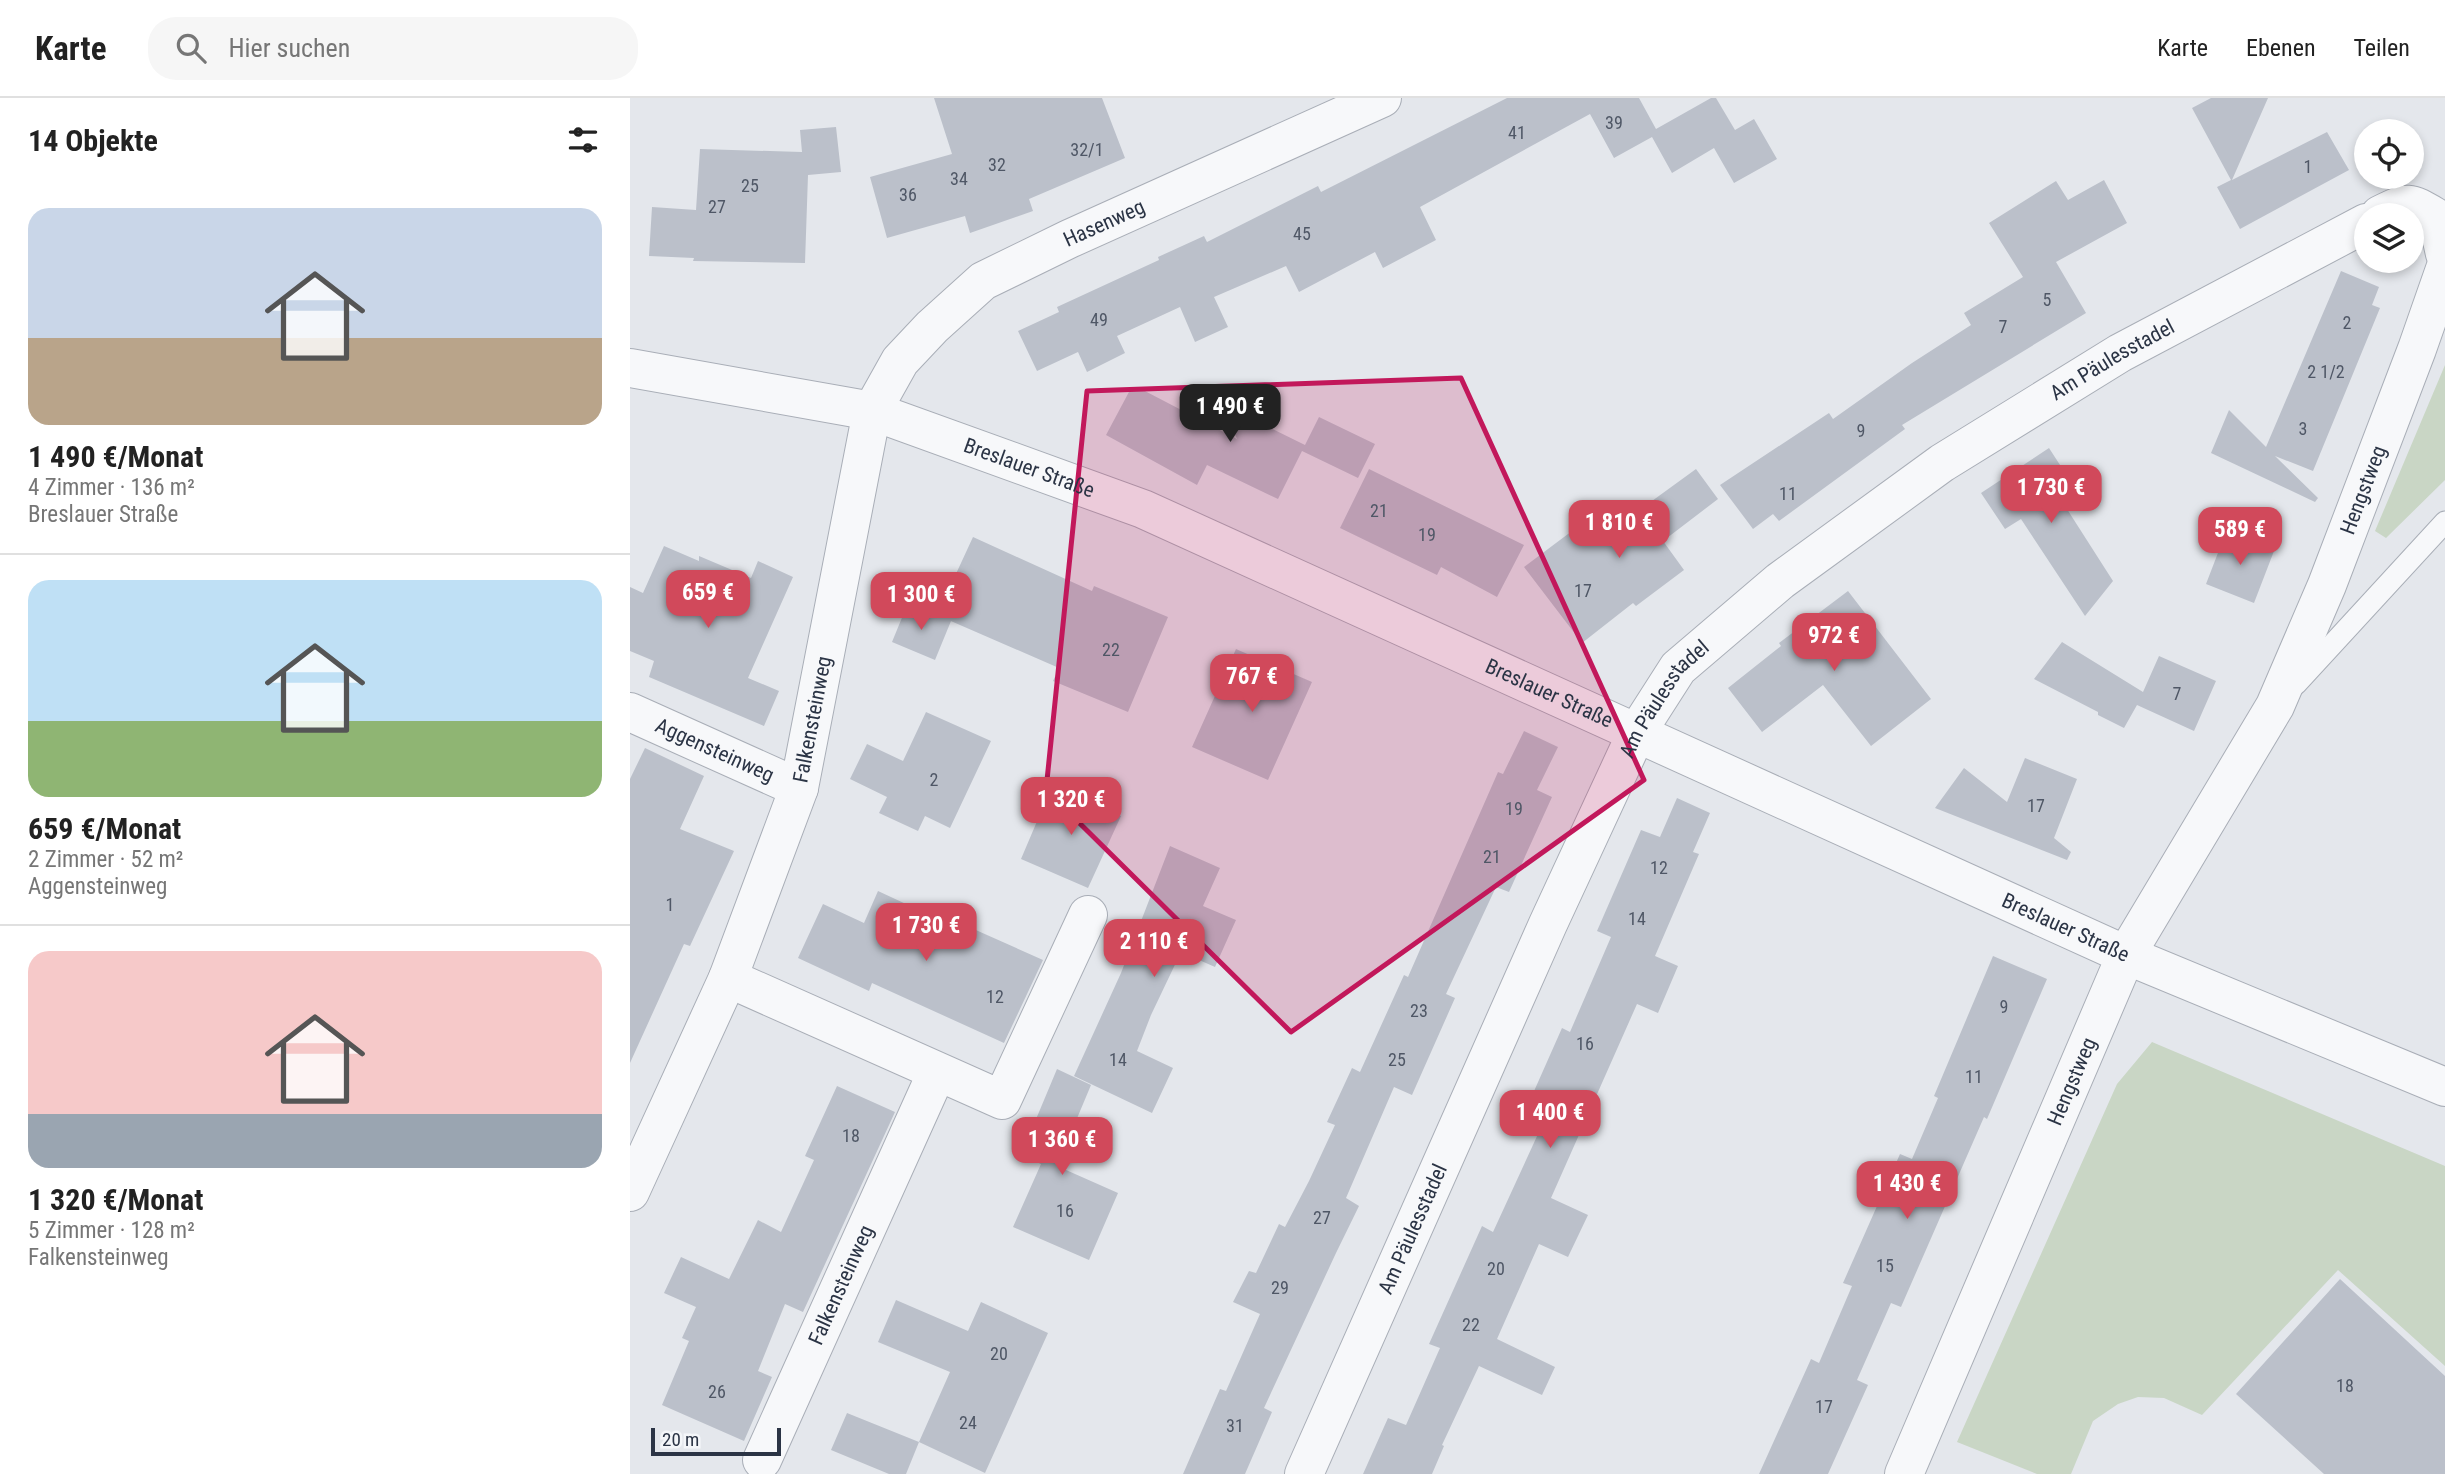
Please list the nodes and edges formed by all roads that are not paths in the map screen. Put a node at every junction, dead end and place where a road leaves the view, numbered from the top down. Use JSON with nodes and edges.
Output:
{"nodes":[{"id":1,"x":1382,"y":98,"type":"edge"},
{"id":2,"x":2424,"y":214,"type":"edge"},
{"id":3,"x":2354,"y":229,"type":"edge"},
{"id":4,"x":2442,"y":232,"type":"edge"},
{"id":5,"x":2445,"y":269,"type":"edge"},
{"id":6,"x":630,"y":368,"type":"edge"},
{"id":7,"x":872,"y":411,"type":"junction"},
{"id":8,"x":2445,"y":522,"type":"edge"},
{"id":9,"x":2275,"y":706,"type":"junction"},
{"id":10,"x":630,"y":712,"type":"edge"},
{"id":11,"x":1637,"y":732,"type":"junction"},
{"id":12,"x":799,"y":788,"type":"junction"},
{"id":13,"x":1088,"y":915,"type":"dead end"},
{"id":14,"x":2126,"y":955,"type":"junction"},
{"id":15,"x":727,"y":978,"type":"junction"},
{"id":16,"x":937,"y":1072,"type":"junction"},
{"id":17,"x":2445,"y":1087,"type":"edge"},
{"id":18,"x":630,"y":1192,"type":"edge"},
{"id":19,"x":762,"y":1460,"type":"dead end"},
{"id":20,"x":1304,"y":1474,"type":"edge"},
{"id":21,"x":1903,"y":1474,"type":"edge"}],
"edges":[{"from":1,"to":7,"type":"street","name":"Hasenweg"},
{"from":2,"to":4,"type":"street"},
{"from":3,"to":11,"type":"street","name":"Am Päulesstadel"},
{"from":5,"to":9,"type":"street","name":"Hengstweg"},
{"from":6,"to":7,"type":"street","name":"Breslauer Straße"},
{"from":7,"to":11,"type":"street","name":"Breslauer Straße"},
{"from":7,"to":12,"type":"street","name":"Falkensteinweg"},
{"from":8,"to":9,"type":"lane","name":"Hengstweg"},
{"from":9,"to":14,"type":"street","name":"Hengstweg"},
{"from":10,"to":12,"type":"street","name":"Aggensteinweg"},
{"from":11,"to":14,"type":"street","name":"Breslauer Straße"},
{"from":11,"to":20,"type":"street","name":"Am Päulesstadel"},
{"from":12,"to":15,"type":"street","name":"Falkensteinweg"},
{"from":13,"to":16,"type":"street"},
{"from":14,"to":17,"type":"street","name":"Breslauer Straße"},
{"from":14,"to":21,"type":"street","name":"Hengstweg"},
{"from":15,"to":16,"type":"street"},
{"from":15,"to":18,"type":"street","name":"Falkensteinweg"},
{"from":16,"to":19,"type":"street","name":"Falkensteinweg"}]}
